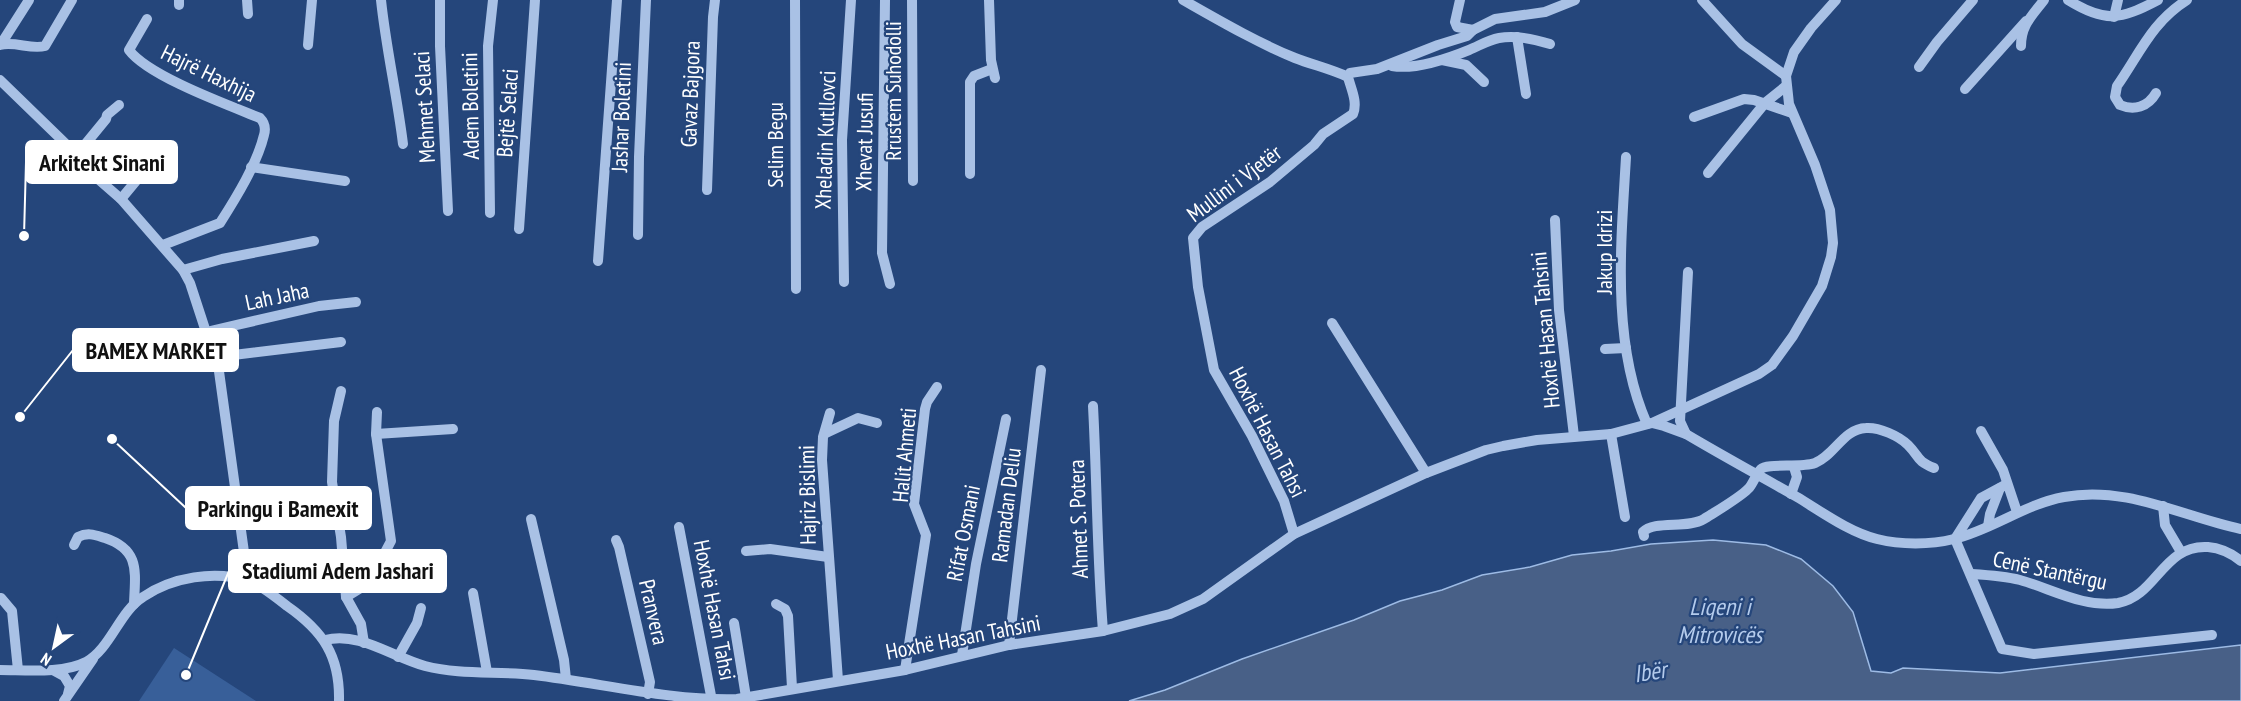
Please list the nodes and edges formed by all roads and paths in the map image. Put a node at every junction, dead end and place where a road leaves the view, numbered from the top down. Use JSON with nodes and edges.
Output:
{"nodes":[{"id":1,"x":29,"y":0,"type":"edge"},
{"id":2,"x":72,"y":0,"type":"edge"},
{"id":3,"x":247,"y":0,"type":"edge"},
{"id":4,"x":312,"y":0,"type":"edge"},
{"id":5,"x":381,"y":0,"type":"edge"},
{"id":6,"x":440,"y":0,"type":"edge"},
{"id":7,"x":493,"y":0,"type":"edge"},
{"id":8,"x":535,"y":0,"type":"edge"},
{"id":9,"x":617,"y":0,"type":"edge"},
{"id":10,"x":646,"y":0,"type":"edge"},
{"id":11,"x":715,"y":0,"type":"edge"},
{"id":12,"x":795,"y":0,"type":"edge"},
{"id":13,"x":851,"y":0,"type":"edge"},
{"id":14,"x":885,"y":0,"type":"edge"},
{"id":15,"x":912,"y":0,"type":"edge"},
{"id":16,"x":989,"y":0,"type":"edge"},
{"id":17,"x":1183,"y":0,"type":"edge"},
{"id":18,"x":1460,"y":0,"type":"edge"},
{"id":19,"x":1575,"y":0,"type":"edge"},
{"id":20,"x":1701,"y":0,"type":"edge"},
{"id":21,"x":1836,"y":0,"type":"edge"},
{"id":22,"x":1973,"y":0,"type":"edge"},
{"id":23,"x":2044,"y":0,"type":"edge"},
{"id":24,"x":2068,"y":0,"type":"edge"},
{"id":25,"x":2118,"y":0,"type":"edge"},
{"id":26,"x":2158,"y":0,"type":"edge"},
{"id":27,"x":2187,"y":0,"type":"edge"},
{"id":28,"x":248,"y":14,"type":"dead end"},
{"id":29,"x":2114,"y":17,"type":"junction"},
{"id":30,"x":147,"y":19,"type":"dead end"},
{"id":31,"x":2026,"y":21,"type":"junction"},
{"id":32,"x":1473,"y":30,"type":"junction"},
{"id":33,"x":1517,"y":37,"type":"junction"},
{"id":34,"x":1,"y":44,"type":"edge"},
{"id":35,"x":1550,"y":44,"type":"dead end"},
{"id":36,"x":308,"y":45,"type":"dead end"},
{"id":37,"x":2020,"y":46,"type":"dead end"},
{"id":38,"x":1439,"y":60,"type":"junction"},
{"id":39,"x":1389,"y":65,"type":"junction"},
{"id":40,"x":1919,"y":67,"type":"dead end"},
{"id":41,"x":1348,"y":77,"type":"junction"},
{"id":42,"x":0,"y":80,"type":"edge"},
{"id":43,"x":1786,"y":81,"type":"junction"},
{"id":44,"x":1484,"y":82,"type":"dead end"},
{"id":45,"x":1965,"y":89,"type":"dead end"},
{"id":46,"x":2156,"y":93,"type":"dead end"},
{"id":47,"x":1526,"y":94,"type":"dead end"},
{"id":48,"x":1765,"y":103,"type":"junction"},
{"id":49,"x":119,"y":105,"type":"dead end"},
{"id":50,"x":1792,"y":113,"type":"junction"},
{"id":51,"x":1694,"y":117,"type":"dead end"},
{"id":52,"x":403,"y":144,"type":"dead end"},
{"id":53,"x":1626,"y":157,"type":"dead end"},
{"id":54,"x":74,"y":158,"type":"junction"},
{"id":55,"x":155,"y":158,"type":"dead end"},
{"id":56,"x":251,"y":167,"type":"junction"},
{"id":57,"x":1708,"y":173,"type":"dead end"},
{"id":58,"x":970,"y":174,"type":"dead end"},
{"id":59,"x":345,"y":181,"type":"dead end"},
{"id":60,"x":913,"y":181,"type":"dead end"},
{"id":61,"x":707,"y":190,"type":"dead end"},
{"id":62,"x":121,"y":199,"type":"junction"},
{"id":63,"x":448,"y":211,"type":"dead end"},
{"id":64,"x":490,"y":213,"type":"dead end"},
{"id":65,"x":1555,"y":220,"type":"dead end"},
{"id":66,"x":519,"y":229,"type":"dead end"},
{"id":67,"x":638,"y":235,"type":"dead end"},
{"id":68,"x":314,"y":241,"type":"dead end"},
{"id":69,"x":164,"y":245,"type":"junction"},
{"id":70,"x":598,"y":261,"type":"dead end"},
{"id":71,"x":183,"y":270,"type":"junction"},
{"id":72,"x":1688,"y":272,"type":"dead end"},
{"id":73,"x":844,"y":282,"type":"dead end"},
{"id":74,"x":890,"y":284,"type":"dead end"},
{"id":75,"x":796,"y":290,"type":"dead end"},
{"id":76,"x":356,"y":302,"type":"dead end"},
{"id":77,"x":1332,"y":323,"type":"dead end"},
{"id":78,"x":206,"y":332,"type":"junction"},
{"id":79,"x":341,"y":342,"type":"dead end"},
{"id":80,"x":1209,"y":346,"type":"joint"},
{"id":81,"x":1626,"y":348,"type":"junction"},
{"id":82,"x":1605,"y":349,"type":"dead end"},
{"id":83,"x":217,"y":357,"type":"junction"},
{"id":84,"x":1041,"y":370,"type":"dead end"},
{"id":85,"x":937,"y":387,"type":"dead end"},
{"id":86,"x":341,"y":391,"type":"dead end"},
{"id":87,"x":1093,"y":406,"type":"dead end"},
{"id":88,"x":1681,"y":411,"type":"junction"},
{"id":89,"x":377,"y":412,"type":"dead end"},
{"id":90,"x":830,"y":413,"type":"dead end"},
{"id":91,"x":1006,"y":419,"type":"dead end"},
{"id":92,"x":877,"y":423,"type":"dead end"},
{"id":93,"x":1649,"y":424,"type":"junction"},
{"id":94,"x":453,"y":429,"type":"dead end"},
{"id":95,"x":1981,"y":431,"type":"dead end"},
{"id":96,"x":826,"y":433,"type":"junction"},
{"id":97,"x":376,"y":434,"type":"junction"},
{"id":98,"x":1611,"y":434,"type":"junction"},
{"id":99,"x":1686,"y":434,"type":"junction"},
{"id":100,"x":1574,"y":436,"type":"junction"},
{"id":101,"x":1794,"y":467,"type":"junction"},
{"id":102,"x":1934,"y":468,"type":"dead end"},
{"id":103,"x":1425,"y":473,"type":"junction"},
{"id":104,"x":1758,"y":475,"type":"junction"},
{"id":105,"x":2003,"y":486,"type":"junction"},
{"id":106,"x":1791,"y":494,"type":"junction"},
{"id":107,"x":2163,"y":506,"type":"junction"},
{"id":108,"x":2017,"y":512,"type":"junction"},
{"id":109,"x":1626,"y":517,"type":"dead end"},
{"id":110,"x":531,"y":519,"type":"dead end"},
{"id":111,"x":1988,"y":526,"type":"junction"},
{"id":112,"x":679,"y":527,"type":"dead end"},
{"id":113,"x":2241,"y":529,"type":"edge"},
{"id":114,"x":1294,"y":534,"type":"junction"},
{"id":115,"x":1644,"y":536,"type":"dead end"},
{"id":116,"x":1955,"y":539,"type":"junction"},
{"id":117,"x":616,"y":540,"type":"dead end"},
{"id":118,"x":74,"y":545,"type":"dead end"},
{"id":119,"x":746,"y":551,"type":"dead end"},
{"id":120,"x":2181,"y":552,"type":"junction"},
{"id":121,"x":828,"y":557,"type":"junction"},
{"id":122,"x":2241,"y":561,"type":"edge"},
{"id":123,"x":1971,"y":574,"type":"junction"},
{"id":124,"x":248,"y":581,"type":"junction"},
{"id":125,"x":472,"y":593,"type":"dead end"},
{"id":126,"x":346,"y":597,"type":"junction"},
{"id":127,"x":1,"y":598,"type":"edge"},
{"id":128,"x":134,"y":604,"type":"junction"},
{"id":129,"x":776,"y":604,"type":"dead end"},
{"id":130,"x":421,"y":608,"type":"dead end"},
{"id":131,"x":734,"y":623,"type":"dead end"},
{"id":132,"x":1103,"y":631,"type":"junction"},
{"id":133,"x":2212,"y":635,"type":"dead end"},
{"id":134,"x":325,"y":640,"type":"junction"},
{"id":135,"x":364,"y":643,"type":"junction"},
{"id":136,"x":1010,"y":645,"type":"junction"},
{"id":137,"x":962,"y":655,"type":"junction"},
{"id":138,"x":95,"y":656,"type":"junction"},
{"id":139,"x":398,"y":657,"type":"junction"},
{"id":140,"x":0,"y":670,"type":"edge"},
{"id":141,"x":18,"y":670,"type":"junction"},
{"id":142,"x":53,"y":670,"type":"junction"},
{"id":143,"x":905,"y":670,"type":"junction"},
{"id":144,"x":487,"y":672,"type":"junction"},
{"id":145,"x":566,"y":679,"type":"junction"},
{"id":146,"x":838,"y":680,"type":"junction"},
{"id":147,"x":792,"y":688,"type":"junction"},
{"id":148,"x":648,"y":694,"type":"junction"},
{"id":149,"x":747,"y":697,"type":"junction"},
{"id":150,"x":694,"y":700,"type":"edge"},
{"id":151,"x":64,"y":701,"type":"edge"},
{"id":152,"x":339,"y":701,"type":"edge"},
{"id":153,"x":712,"y":701,"type":"edge"}],
"edges":[{"from":1,"to":34,"type":"street"},
{"from":2,"to":34,"type":"street"},
{"from":3,"to":28,"type":"street"},
{"from":4,"to":36,"type":"street"},
{"from":5,"to":52,"type":"street"},
{"from":6,"to":63,"type":"street","name":"Mehmet Selaci"},
{"from":7,"to":64,"type":"street","name":"Adem Boletini"},
{"from":8,"to":66,"type":"street","name":"Bejtë Selaci"},
{"from":9,"to":70,"type":"street"},
{"from":10,"to":67,"type":"street","name":"Jashar Boletini"},
{"from":11,"to":61,"type":"street","name":"Gavaz Bajgora"},
{"from":12,"to":75,"type":"street","name":"Selim Begu"},
{"from":13,"to":73,"type":"street","name":"Xheladin Kutllovci"},
{"from":14,"to":74,"type":"street","name":"Xhevat Jusufi"},
{"from":15,"to":60,"type":"street","name":"Rrustem Suhodolli"},
{"from":16,"to":58,"type":"street"},
{"from":17,"to":41,"type":"street"},
{"from":18,"to":32,"type":"street"},
{"from":19,"to":32,"type":"street"},
{"from":20,"to":43,"type":"street"},
{"from":21,"to":43,"type":"street"},
{"from":22,"to":40,"type":"street"},
{"from":23,"to":31,"type":"street"},
{"from":24,"to":29,"type":"street"},
{"from":25,"to":29,"type":"street"},
{"from":26,"to":29,"type":"street"},
{"from":27,"to":46,"type":"street"},
{"from":30,"to":56,"type":"street","name":"Hajrë Haxhija"},
{"from":31,"to":37,"type":"street"},
{"from":31,"to":45,"type":"street"},
{"from":32,"to":39,"type":"street"},
{"from":33,"to":35,"type":"street"},
{"from":33,"to":38,"type":"street"},
{"from":33,"to":47,"type":"street"},
{"from":38,"to":39,"type":"street"},
{"from":38,"to":44,"type":"street"},
{"from":39,"to":41,"type":"street"},
{"from":41,"to":80,"type":"street","name":"Mullini i Vjetër"},
{"from":42,"to":54,"type":"street"},
{"from":43,"to":48,"type":"street"},
{"from":43,"to":50,"type":"street","name":"Hoxhë Hasan Tahsini"},
{"from":48,"to":50,"type":"street"},
{"from":48,"to":51,"type":"street"},
{"from":48,"to":57,"type":"street"},
{"from":49,"to":54,"type":"street"},
{"from":50,"to":88,"type":"street","name":"Hoxhë Hasan Tahsini"},
{"from":53,"to":81,"type":"street","name":"Jakup Idrizi"},
{"from":54,"to":62,"type":"street"},
{"from":55,"to":62,"type":"street"},
{"from":56,"to":59,"type":"street"},
{"from":56,"to":69,"type":"street","name":"Hajrë Haxhija"},
{"from":62,"to":69,"type":"street"},
{"from":65,"to":100,"type":"street","name":"Hoxhë Hasan Tahsini"},
{"from":68,"to":71,"type":"street"},
{"from":69,"to":71,"type":"street"},
{"from":71,"to":78,"type":"street"},
{"from":72,"to":88,"type":"street"},
{"from":76,"to":78,"type":"street","name":"Lah Jaha"},
{"from":77,"to":103,"type":"street"},
{"from":78,"to":83,"type":"street"},
{"from":79,"to":83,"type":"street"},
{"from":80,"to":114,"type":"street","name":"Hoxhë Hasan Tahsi"},
{"from":81,"to":82,"type":"street"},
{"from":81,"to":93,"type":"street","name":"Jakup Idrizi"},
{"from":83,"to":124,"type":"street"},
{"from":84,"to":136,"type":"street","name":"Ramadan Deliu"},
{"from":85,"to":143,"type":"street","name":"Halit Ahmeti"},
{"from":86,"to":126,"type":"street"},
{"from":87,"to":132,"type":"street","name":"Ahmet S. Potera"},
{"from":88,"to":93,"type":"street","name":"Hoxhë Hasan Tahsini"},
{"from":88,"to":99,"type":"street"},
{"from":89,"to":97,"type":"street"},
{"from":90,"to":96,"type":"street","name":"Hajriz Bislimi"},
{"from":91,"to":137,"type":"street","name":"Rifat Osmani"},
{"from":92,"to":96,"type":"street","name":"Hajriz Bislimi"},
{"from":93,"to":98,"type":"street","name":"Hoxhë Hasan Tahsini"},
{"from":93,"to":99,"type":"street","name":"Cenë Stantërgu"},
{"from":94,"to":97,"type":"street"},
{"from":95,"to":105,"type":"street"},
{"from":96,"to":121,"type":"street","name":"Hajriz Bislimi"},
{"from":97,"to":126,"type":"street"},
{"from":98,"to":100,"type":"street","name":"Hoxhë Hasan Tahsini"},
{"from":98,"to":109,"type":"street"},
{"from":99,"to":104,"type":"street","name":"Cenë Stantërgu"},
{"from":100,"to":103,"type":"street","name":"Hoxhë Hasan Tahsini"},
{"from":101,"to":102,"type":"street"},
{"from":101,"to":104,"type":"street"},
{"from":101,"to":106,"type":"street"},
{"from":103,"to":114,"type":"street","name":"Hoxhë Hasan Tahsini"},
{"from":104,"to":106,"type":"street","name":"Cenë Stantërgu"},
{"from":104,"to":115,"type":"street"},
{"from":105,"to":108,"type":"street"},
{"from":105,"to":111,"type":"street","name":"Cenë Stantërgu"},
{"from":105,"to":116,"type":"street"},
{"from":106,"to":116,"type":"street","name":"Cenë Stantërgu"},
{"from":107,"to":108,"type":"street","name":"Cenë Stantërgu"},
{"from":107,"to":113,"type":"street","name":"Cenë Stantërgu"},
{"from":107,"to":120,"type":"street"},
{"from":108,"to":111,"type":"street","name":"Cenë Stantërgu"},
{"from":110,"to":145,"type":"street"},
{"from":111,"to":116,"type":"street","name":"Cenë Stantërgu"},
{"from":112,"to":153,"type":"street","name":"Hoxhë Hasan Tahsi"},
{"from":114,"to":132,"type":"street","name":"Hoxhë Hasan Tahsini"},
{"from":116,"to":123,"type":"street"},
{"from":117,"to":148,"type":"street","name":"Pranvera"},
{"from":118,"to":128,"type":"street"},
{"from":119,"to":121,"type":"street","name":"Hajriz Bislimi"},
{"from":120,"to":122,"type":"street"},
{"from":120,"to":123,"type":"street","name":"Cenë Stantërgu"},
{"from":121,"to":146,"type":"street","name":"Hajriz Bislimi"},
{"from":123,"to":133,"type":"street"},
{"from":124,"to":128,"type":"street"},
{"from":124,"to":134,"type":"street"},
{"from":125,"to":144,"type":"street"},
{"from":126,"to":135,"type":"street"},
{"from":127,"to":141,"type":"street"},
{"from":128,"to":138,"type":"street"},
{"from":129,"to":147,"type":"street"},
{"from":130,"to":139,"type":"street"},
{"from":131,"to":149,"type":"street","name":"Hoxhë Hasan Tahsi"},
{"from":132,"to":136,"type":"street","name":"Hoxhë Hasan Tahsini"},
{"from":134,"to":135,"type":"street","name":"Hoxhë Hasan Tahsini"},
{"from":134,"to":152,"type":"street"},
{"from":135,"to":139,"type":"street","name":"Hoxhë Hasan Tahsini"},
{"from":136,"to":137,"type":"street","name":"Hoxhë Hasan Tahsini"},
{"from":137,"to":143,"type":"street","name":"Hoxhë Hasan Tahsini"},
{"from":138,"to":142,"type":"street"},
{"from":138,"to":151,"type":"street"},
{"from":139,"to":144,"type":"street","name":"Hoxhë Hasan Tahsini"},
{"from":140,"to":141,"type":"street"},
{"from":141,"to":142,"type":"street"},
{"from":142,"to":151,"type":"street"},
{"from":143,"to":146,"type":"street","name":"Hoxhë Hasan Tahsini"},
{"from":144,"to":145,"type":"street","name":"Hoxhë Hasan Tahsini"},
{"from":145,"to":148,"type":"street","name":"Hoxhë Hasan Tahsini"},
{"from":146,"to":147,"type":"street","name":"Hoxhë Hasan Tahsini"},
{"from":147,"to":149,"type":"street","name":"Hoxhë Hasan Tahsini"},
{"from":148,"to":150,"type":"street","name":"Hoxhë Hasan Tahsini"},
{"from":149,"to":153,"type":"street","name":"Hoxhë Hasan Tahsini"},
{"from":150,"to":153,"type":"street","name":"Hoxhë Hasan Tahsini"}]}
